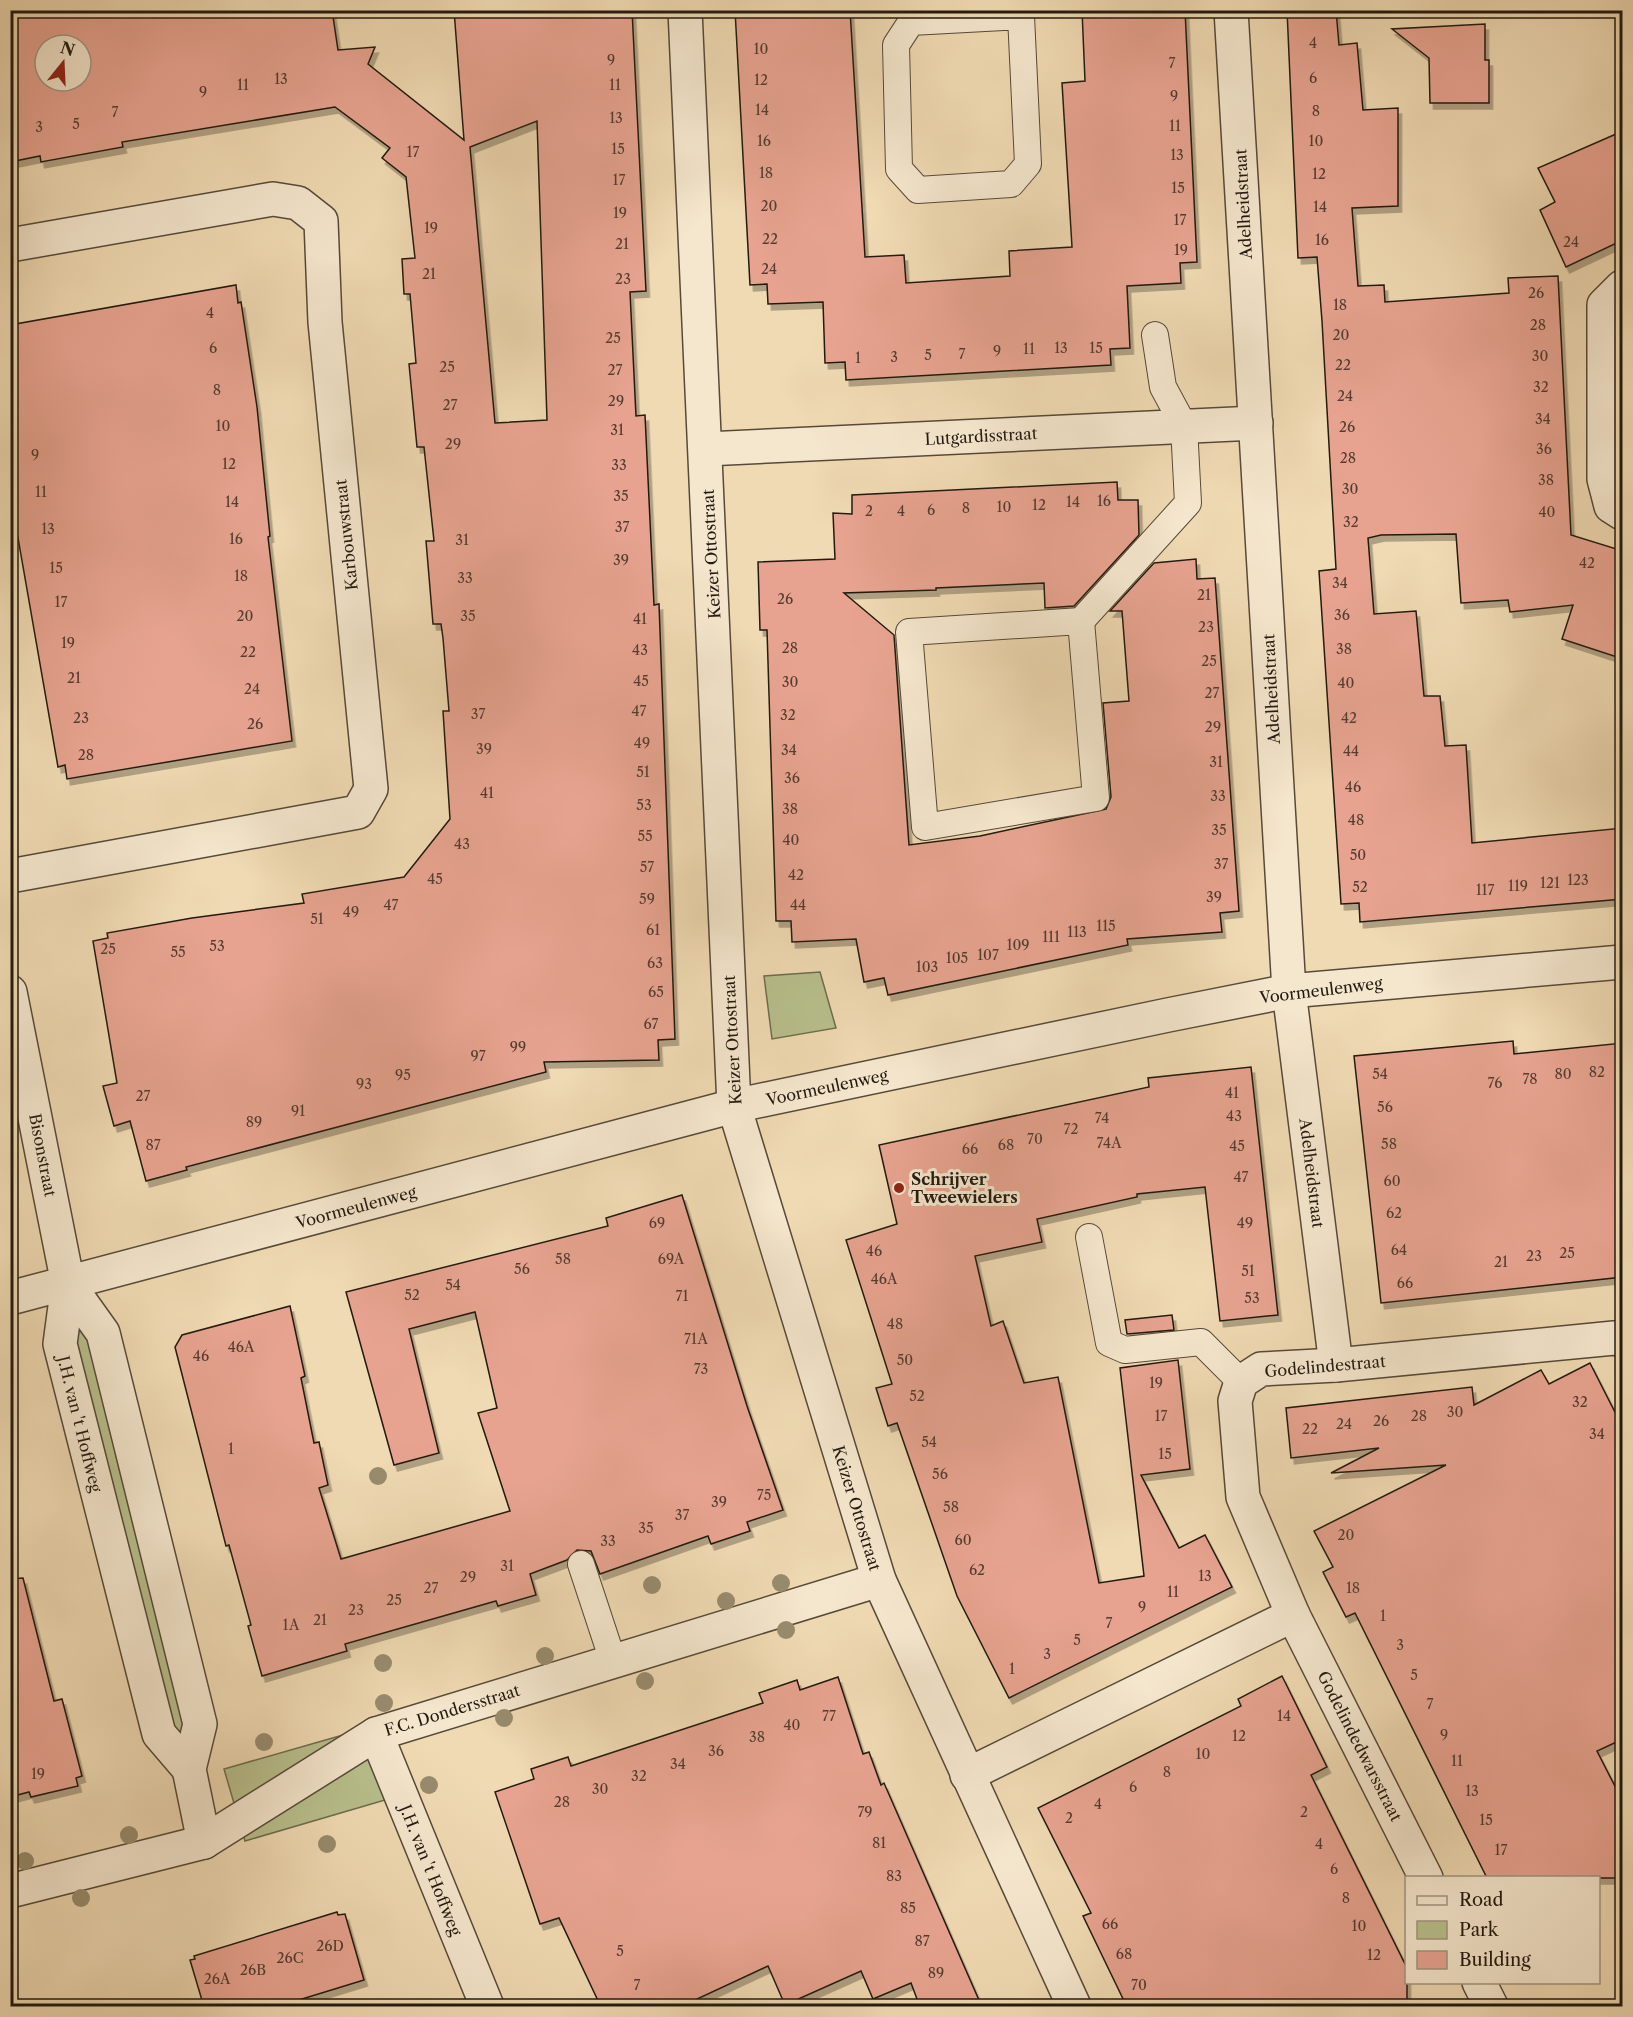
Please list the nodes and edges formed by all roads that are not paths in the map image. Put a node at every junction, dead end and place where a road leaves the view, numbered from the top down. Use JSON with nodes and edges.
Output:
{"nodes":[{"id":1,"x":685,"y":10,"type":"edge"},
{"id":2,"x":1231,"y":10,"type":"edge"},
{"id":3,"x":907,"y":16,"type":"edge"},
{"id":4,"x":10,"y":245,"type":"edge"},
{"id":5,"x":1623,"y":287,"type":"edge"},
{"id":6,"x":1155,"y":335,"type":"dead end"},
{"id":7,"x":1256,"y":423,"type":"junction"},
{"id":8,"x":1184,"y":426,"type":"junction"},
{"id":9,"x":706,"y":449,"type":"junction"},
{"id":10,"x":1623,"y":513,"type":"edge"},
{"id":11,"x":1081,"y":621,"type":"junction"},
{"id":12,"x":10,"y":876,"type":"edge"},
{"id":13,"x":1623,"y":962,"type":"edge"},
{"id":14,"x":1289,"y":991,"type":"junction"},
{"id":15,"x":10,"y":992,"type":"edge"},
{"id":16,"x":734,"y":1106,"type":"junction"},
{"id":17,"x":1089,"y":1237,"type":"dead end"},
{"id":18,"x":68,"y":1284,"type":"junction"},
{"id":19,"x":10,"y":1298,"type":"edge"},
{"id":20,"x":1623,"y":1340,"type":"edge"},
{"id":21,"x":1336,"y":1365,"type":"junction"},
{"id":22,"x":1241,"y":1382,"type":"junction"},
{"id":23,"x":581,"y":1564,"type":"dead end"},
{"id":24,"x":879,"y":1580,"type":"junction"},
{"id":25,"x":1293,"y":1615,"type":"junction"},
{"id":26,"x":613,"y":1661,"type":"junction"},
{"id":27,"x":376,"y":1734,"type":"junction"},
{"id":28,"x":189,"y":1769,"type":"junction"},
{"id":29,"x":967,"y":1775,"type":"junction"},
{"id":30,"x":204,"y":1842,"type":"junction"},
{"id":31,"x":1425,"y":1876,"type":"edge"},
{"id":32,"x":10,"y":1891,"type":"edge"},
{"id":33,"x":1480,"y":1984,"type":"edge"},
{"id":34,"x":487,"y":2007,"type":"edge"},
{"id":35,"x":1074,"y":2007,"type":"edge"},
{"id":36,"x":1491,"y":2007,"type":"edge"}],
"edges":[{"from":1,"to":9,"type":"street","name":"Keizer Ottostraat"},
{"from":2,"to":7,"type":"street","name":"Adelheidstraat"},
{"from":3,"to":3,"type":"lane"},
{"from":4,"to":12,"type":"street","name":"Karbouwstraat"},
{"from":5,"to":10,"type":"street"},
{"from":6,"to":8,"type":"lane"},
{"from":7,"to":8,"type":"street","name":"Lutgardisstraat"},
{"from":7,"to":14,"type":"street","name":"Adelheidstraat"},
{"from":8,"to":9,"type":"street","name":"Lutgardisstraat"},
{"from":8,"to":11,"type":"lane"},
{"from":9,"to":16,"type":"street","name":"Keizer Ottostraat"},
{"from":11,"to":11,"type":"lane"},
{"from":13,"to":14,"type":"street","name":"Voormeulenweg"},
{"from":14,"to":16,"type":"street","name":"Voormeulenweg"},
{"from":14,"to":21,"type":"street","name":"Adelheidstraat"},
{"from":15,"to":18,"type":"street","name":"Bisonstraat"},
{"from":16,"to":18,"type":"street","name":"Voormeulenweg"},
{"from":16,"to":24,"type":"street","name":"Keizer Ottostraat"},
{"from":17,"to":22,"type":"lane"},
{"from":18,"to":19,"type":"street","name":"Voormeulenweg"},
{"from":18,"to":28,"type":"street","name":"J.H. van 't Hoffweg"},
{"from":18,"to":28,"type":"street","name":"J.H. van 't Hoffweg"},
{"from":20,"to":21,"type":"street","name":"Godelindestraat"},
{"from":21,"to":22,"type":"street","name":"Godelindestraat"},
{"from":22,"to":25,"type":"street","name":"Godelindestraat"},
{"from":23,"to":26,"type":"lane"},
{"from":24,"to":26,"type":"street","name":"F.C. Dondersstraat"},
{"from":24,"to":29,"type":"street","name":"Keizer Ottostraat"},
{"from":25,"to":29,"type":"street"},
{"from":25,"to":31,"type":"street","name":"Godelindedwarsstraat"},
{"from":26,"to":27,"type":"street","name":"F.C. Dondersstraat"},
{"from":27,"to":30,"type":"street","name":"F.C. Dondersstraat"},
{"from":27,"to":34,"type":"street","name":"J.H. van 't Hoffweg"},
{"from":28,"to":30,"type":"street","name":"J.H. van 't Hoffweg"},
{"from":29,"to":35,"type":"street","name":"Keizer Ottostraat"},
{"from":30,"to":32,"type":"street","name":"F.C. Dondersstraat"},
{"from":33,"to":36,"type":"street"}]}
